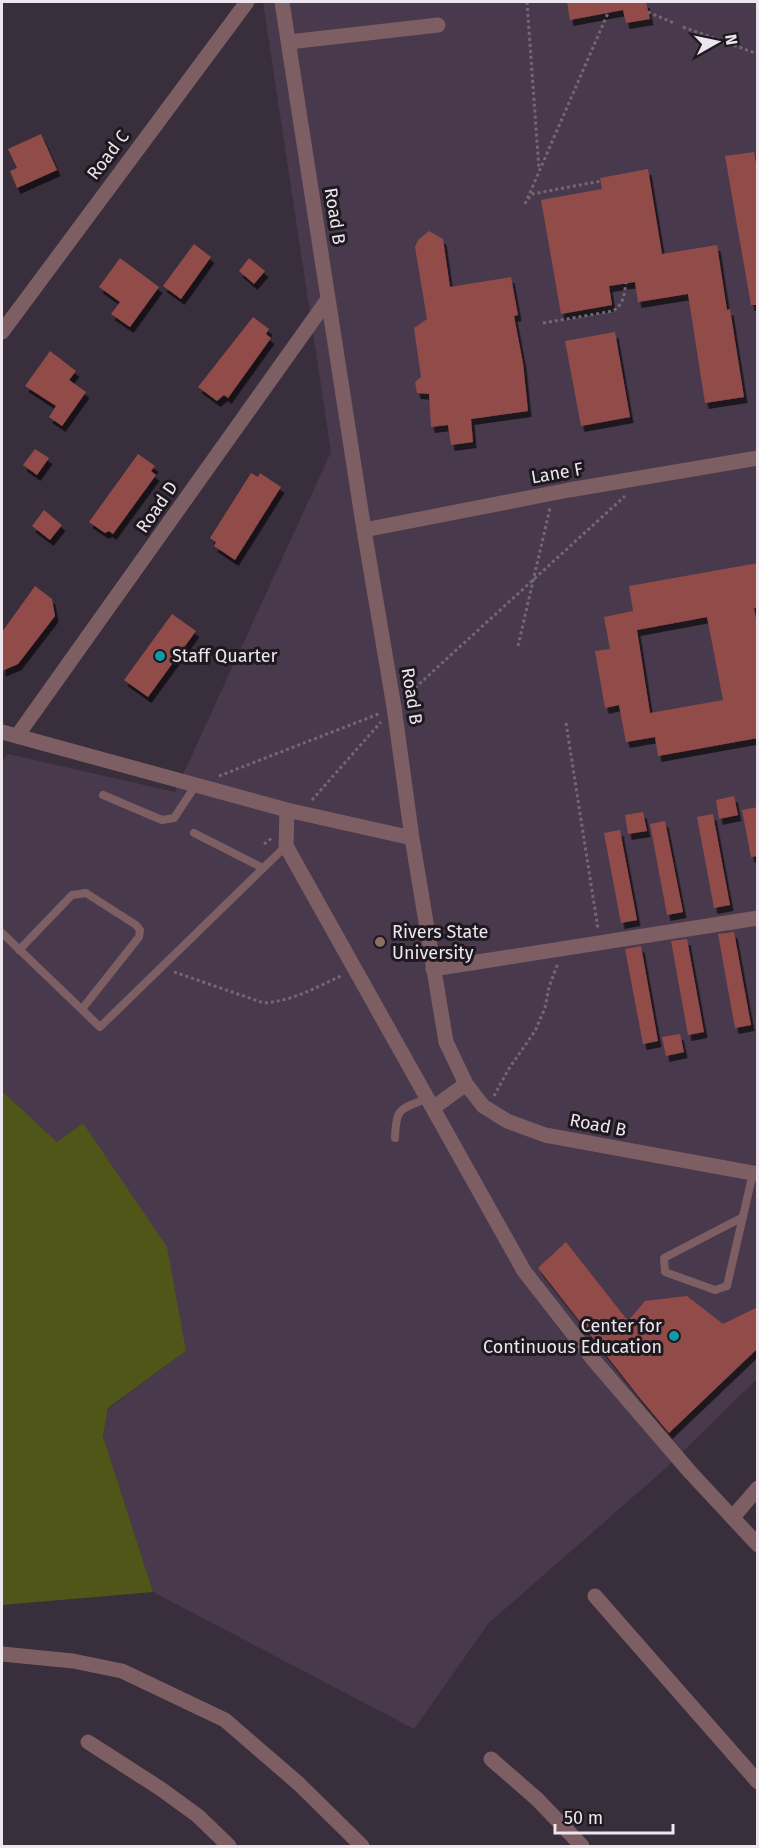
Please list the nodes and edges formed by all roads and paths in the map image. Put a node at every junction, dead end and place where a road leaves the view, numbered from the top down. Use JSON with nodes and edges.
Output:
{"nodes":[{"id":1,"x":247,"y":2,"type":"edge"},
{"id":2,"x":282,"y":2,"type":"edge"},
{"id":3,"x":527,"y":2,"type":"edge"},
{"id":4,"x":648,"y":12,"type":"dead end"},
{"id":5,"x":608,"y":13,"type":"dead end"},
{"id":6,"x":674,"y":23,"type":"dead end"},
{"id":7,"x":438,"y":25,"type":"dead end"},
{"id":8,"x":683,"y":27,"type":"dead end"},
{"id":9,"x":289,"y":42,"type":"junction"},
{"id":10,"x":758,"y":54,"type":"edge"},
{"id":11,"x":539,"y":171,"type":"junction"},
{"id":12,"x":601,"y":181,"type":"dead end"},
{"id":13,"x":626,"y":283,"type":"dead end"},
{"id":14,"x":328,"y":300,"type":"junction"},
{"id":15,"x":543,"y":323,"type":"dead end"},
{"id":16,"x":2,"y":332,"type":"edge"},
{"id":17,"x":758,"y":458,"type":"edge"},
{"id":18,"x":646,"y":477,"type":"junction"},
{"id":19,"x":553,"y":494,"type":"junction"},
{"id":20,"x":364,"y":530,"type":"junction"},
{"id":21,"x":518,"y":646,"type":"dead end"},
{"id":22,"x":394,"y":707,"type":"junction"},
{"id":23,"x":566,"y":723,"type":"dead end"},
{"id":24,"x":2,"y":732,"type":"edge"},
{"id":25,"x":17,"y":736,"type":"junction"},
{"id":26,"x":196,"y":785,"type":"junction"},
{"id":27,"x":103,"y":795,"type":"dead end"},
{"id":28,"x":291,"y":816,"type":"junction"},
{"id":29,"x":194,"y":834,"type":"dead end"},
{"id":30,"x":412,"y":838,"type":"junction"},
{"id":31,"x":264,"y":844,"type":"dead end"},
{"id":32,"x":286,"y":846,"type":"junction"},
{"id":33,"x":263,"y":868,"type":"junction"},
{"id":34,"x":758,"y":918,"type":"edge"},
{"id":35,"x":2,"y":933,"type":"edge"},
{"id":36,"x":600,"y":943,"type":"junction"},
{"id":37,"x":566,"y":948,"type":"junction"},
{"id":38,"x":19,"y":950,"type":"junction"},
{"id":39,"x":161,"y":967,"type":"junction"},
{"id":40,"x":355,"y":969,"type":"junction"},
{"id":41,"x":433,"y":969,"type":"junction"},
{"id":42,"x":82,"y":1009,"type":"junction"},
{"id":43,"x":466,"y":1084,"type":"junction"},
{"id":44,"x":430,"y":1103,"type":"junction"},
{"id":45,"x":487,"y":1108,"type":"junction"},
{"id":46,"x":395,"y":1138,"type":"dead end"},
{"id":47,"x":755,"y":1174,"type":"edge"},
{"id":48,"x":743,"y":1217,"type":"junction"},
{"id":49,"x":758,"y":1488,"type":"edge"},
{"id":50,"x":732,"y":1517,"type":"junction"},
{"id":51,"x":758,"y":1545,"type":"edge"},
{"id":52,"x":595,"y":1596,"type":"dead end"},
{"id":53,"x":2,"y":1654,"type":"edge"},
{"id":54,"x":88,"y":1742,"type":"dead end"},
{"id":55,"x":491,"y":1759,"type":"dead end"},
{"id":56,"x":758,"y":1782,"type":"edge"},
{"id":57,"x":229,"y":1846,"type":"edge"},
{"id":58,"x":362,"y":1846,"type":"edge"},
{"id":59,"x":582,"y":1846,"type":"edge"}],
"edges":[{"from":1,"to":16,"type":"street","name":"Road C"},
{"from":2,"to":9,"type":"street","name":"Road B"},
{"from":3,"to":11,"type":"path"},
{"from":4,"to":6,"type":"path"},
{"from":5,"to":11,"type":"path"},
{"from":7,"to":9,"type":"street"},
{"from":8,"to":10,"type":"path"},
{"from":9,"to":14,"type":"street","name":"Road B"},
{"from":11,"to":12,"type":"path"},
{"from":13,"to":15,"type":"path"},
{"from":14,"to":20,"type":"street","name":"Road B"},
{"from":14,"to":25,"type":"street","name":"Road D"},
{"from":17,"to":18,"type":"street","name":"Lane F"},
{"from":18,"to":19,"type":"street","name":"Lane F"},
{"from":18,"to":22,"type":"path"},
{"from":19,"to":20,"type":"street","name":"Lane F"},
{"from":19,"to":21,"type":"path"},
{"from":20,"to":22,"type":"street","name":"Road B"},
{"from":22,"to":26,"type":"path"},
{"from":22,"to":28,"type":"path"},
{"from":22,"to":30,"type":"street","name":"Road B"},
{"from":23,"to":36,"type":"path"},
{"from":24,"to":25,"type":"street"},
{"from":25,"to":26,"type":"street"},
{"from":26,"to":27,"type":"lane"},
{"from":26,"to":28,"type":"street"},
{"from":28,"to":30,"type":"street"},
{"from":28,"to":31,"type":"path"},
{"from":28,"to":32,"type":"street"},
{"from":29,"to":33,"type":"lane"},
{"from":30,"to":41,"type":"street","name":"Road B"},
{"from":32,"to":33,"type":"lane"},
{"from":32,"to":40,"type":"street"},
{"from":33,"to":39,"type":"lane"},
{"from":34,"to":36,"type":"street"},
{"from":35,"to":38,"type":"lane"},
{"from":36,"to":37,"type":"street"},
{"from":37,"to":41,"type":"street"},
{"from":37,"to":45,"type":"path"},
{"from":38,"to":42,"type":"lane"},
{"from":38,"to":42,"type":"lane"},
{"from":39,"to":40,"type":"path"},
{"from":39,"to":42,"type":"lane"},
{"from":40,"to":44,"type":"street"},
{"from":41,"to":43,"type":"street","name":"Road B"},
{"from":43,"to":44,"type":"street"},
{"from":43,"to":45,"type":"street","name":"Road B"},
{"from":44,"to":46,"type":"lane"},
{"from":44,"to":50,"type":"street"},
{"from":45,"to":47,"type":"street","name":"Road B"},
{"from":47,"to":48,"type":"lane"},
{"from":48,"to":48,"type":"lane"},
{"from":49,"to":50,"type":"street"},
{"from":50,"to":51,"type":"street"},
{"from":52,"to":56,"type":"street"},
{"from":53,"to":58,"type":"street"},
{"from":54,"to":57,"type":"street"},
{"from":55,"to":59,"type":"street"}]}
